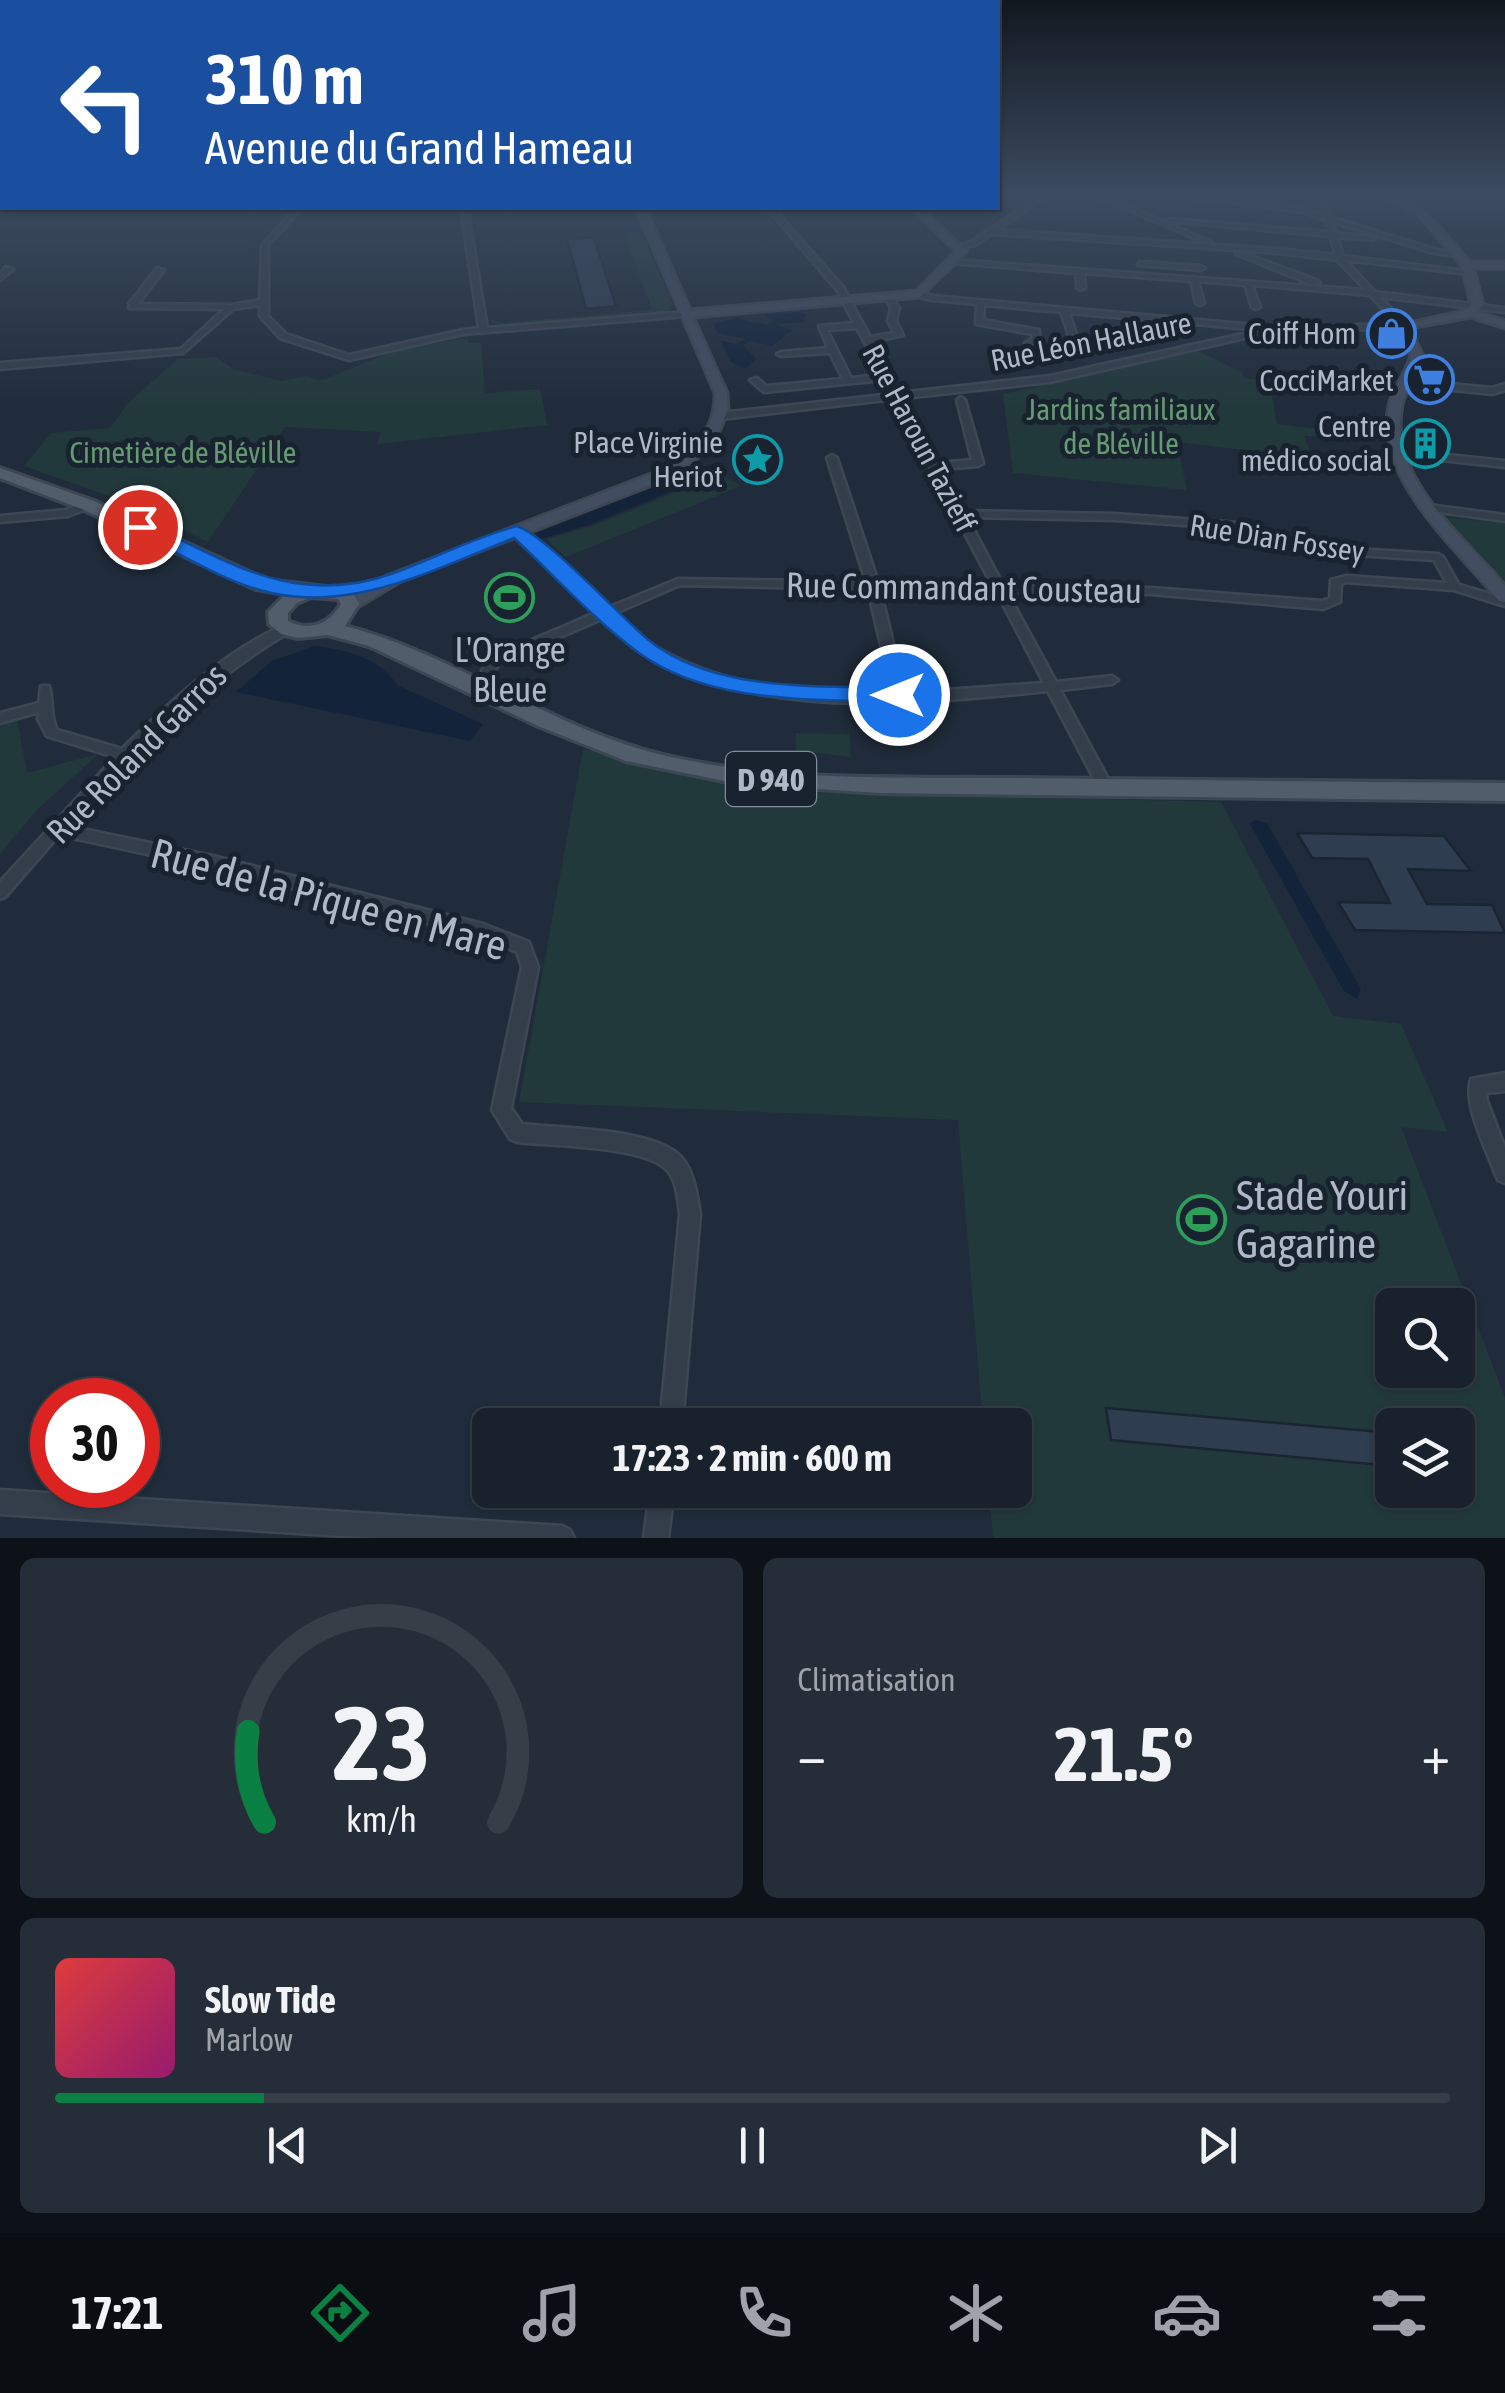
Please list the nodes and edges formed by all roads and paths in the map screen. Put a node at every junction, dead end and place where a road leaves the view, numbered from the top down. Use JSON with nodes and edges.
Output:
{"nodes":[{"id":1,"x":264,"y":264,"type":"edge"},
{"id":2,"x":473,"y":264,"type":"edge"},
{"id":3,"x":665,"y":264,"type":"edge"},
{"id":4,"x":816,"y":264,"type":"edge"},
{"id":5,"x":951,"y":264,"type":"edge"},
{"id":6,"x":976,"y":264,"type":"edge"},
{"id":7,"x":1140,"y":264,"type":"dead end"},
{"id":8,"x":1267,"y":264,"type":"edge"},
{"id":9,"x":1345,"y":264,"type":"edge"},
{"id":10,"x":1407,"y":264,"type":"edge"},
{"id":11,"x":1465,"y":264,"type":"edge"},
{"id":12,"x":1505,"y":265,"type":"edge"},
{"id":13,"x":1170,"y":266,"type":"junction"},
{"id":14,"x":1200,"y":268,"type":"dead end"},
{"id":15,"x":10,"y":269,"type":"dead end"},
{"id":16,"x":1468,"y":269,"type":"junction"},
{"id":17,"x":160,"y":270,"type":"dead end"},
{"id":18,"x":1080,"y":272,"type":"junction"},
{"id":19,"x":1136,"y":276,"type":"junction"},
{"id":20,"x":0,"y":278,"type":"edge"},
{"id":21,"x":1174,"y":278,"type":"junction"},
{"id":22,"x":1194,"y":280,"type":"junction"},
{"id":23,"x":1248,"y":284,"type":"junction"},
{"id":24,"x":1082,"y":288,"type":"dead end"},
{"id":25,"x":1336,"y":289,"type":"junction"},
{"id":26,"x":1140,"y":292,"type":"dead end"},
{"id":27,"x":1369,"y":292,"type":"junction"},
{"id":28,"x":920,"y":294,"type":"junction"},
{"id":29,"x":889,"y":297,"type":"junction"},
{"id":30,"x":846,"y":300,"type":"junction"},
{"id":31,"x":262,"y":302,"type":"junction"},
{"id":32,"x":981,"y":302,"type":"junction"},
{"id":33,"x":1200,"y":303,"type":"dead end"},
{"id":34,"x":1256,"y":306,"type":"dead end"},
{"id":35,"x":231,"y":307,"type":"junction"},
{"id":36,"x":1064,"y":310,"type":"junction"},
{"id":37,"x":1505,"y":310,"type":"edge"},
{"id":38,"x":1474,"y":311,"type":"junction"},
{"id":39,"x":688,"y":316,"type":"junction"},
{"id":40,"x":859,"y":325,"type":"junction"},
{"id":41,"x":1505,"y":325,"type":"edge"},
{"id":42,"x":1403,"y":326,"type":"junction"},
{"id":43,"x":483,"y":330,"type":"junction"},
{"id":44,"x":1272,"y":330,"type":"junction"},
{"id":45,"x":868,"y":340,"type":"junction"},
{"id":46,"x":1030,"y":343,"type":"dead end"},
{"id":47,"x":833,"y":350,"type":"junction"},
{"id":48,"x":782,"y":354,"type":"dead end"},
{"id":49,"x":1084,"y":354,"type":"dead end"},
{"id":50,"x":0,"y":366,"type":"edge"},
{"id":51,"x":887,"y":377,"type":"junction"},
{"id":52,"x":847,"y":378,"type":"junction"},
{"id":53,"x":754,"y":380,"type":"dead end"},
{"id":54,"x":1407,"y":383,"type":"junction"},
{"id":55,"x":1505,"y":388,"type":"edge"},
{"id":56,"x":898,"y":396,"type":"junction"},
{"id":57,"x":961,"y":400,"type":"dead end"},
{"id":58,"x":722,"y":416,"type":"junction"},
{"id":59,"x":1398,"y":452,"type":"junction"},
{"id":60,"x":832,"y":458,"type":"dead end"},
{"id":61,"x":1505,"y":464,"type":"edge"},
{"id":62,"x":935,"y":466,"type":"junction"},
{"id":63,"x":0,"y":473,"type":"edge"},
{"id":64,"x":88,"y":505,"type":"junction"},
{"id":65,"x":1428,"y":508,"type":"junction"},
{"id":66,"x":961,"y":514,"type":"junction"},
{"id":67,"x":0,"y":518,"type":"edge"},
{"id":68,"x":1505,"y":518,"type":"edge"},
{"id":69,"x":517,"y":531,"type":"junction"},
{"id":70,"x":873,"y":584,"type":"junction"},
{"id":71,"x":264,"y":586,"type":"junction"},
{"id":72,"x":1000,"y":586,"type":"junction"},
{"id":73,"x":1459,"y":588,"type":"junction"},
{"id":74,"x":308,"y":591,"type":"junction"},
{"id":75,"x":1502,"y":595,"type":"edge"},
{"id":76,"x":345,"y":602,"type":"junction"},
{"id":77,"x":282,"y":605,"type":"junction"},
{"id":78,"x":605,"y":613,"type":"junction"},
{"id":79,"x":326,"y":628,"type":"junction"},
{"id":80,"x":285,"y":629,"type":"junction"},
{"id":81,"x":370,"y":637,"type":"junction"},
{"id":82,"x":1112,"y":680,"type":"dead end"},
{"id":83,"x":1054,"y":686,"type":"junction"},
{"id":84,"x":45,"y":689,"type":"dead end"},
{"id":85,"x":490,"y":695,"type":"junction"},
{"id":86,"x":899,"y":695,"type":"junction"},
{"id":87,"x":46,"y":706,"type":"junction"},
{"id":88,"x":0,"y":718,"type":"edge"},
{"id":89,"x":126,"y":756,"type":"junction"},
{"id":90,"x":1106,"y":788,"type":"junction"},
{"id":91,"x":1505,"y":792,"type":"edge"},
{"id":92,"x":57,"y":829,"type":"junction"},
{"id":93,"x":0,"y":894,"type":"edge"},
{"id":94,"x":1505,"y":1082,"type":"edge"},
{"id":95,"x":1505,"y":1173,"type":"edge"},
{"id":96,"x":673,"y":1408,"type":"edge"},
{"id":97,"x":0,"y":1502,"type":"edge"},
{"id":98,"x":660,"y":1508,"type":"edge"},
{"id":99,"x":562,"y":1538,"type":"edge"},
{"id":100,"x":656,"y":1538,"type":"edge"}],
"edges":[{"from":1,"to":31,"type":"street"},
{"from":2,"to":43,"type":"street"},
{"from":3,"to":39,"type":"street"},
{"from":4,"to":30,"type":"street","name":"Rue Haroun Tazieff"},
{"from":5,"to":28,"type":"street"},
{"from":6,"to":18,"type":"street"},
{"from":7,"to":13,"type":"street"},
{"from":8,"to":25,"type":"street"},
{"from":9,"to":27,"type":"street"},
{"from":10,"to":16,"type":"street"},
{"from":11,"to":16,"type":"street"},
{"from":12,"to":16,"type":"street"},
{"from":13,"to":14,"type":"street"},
{"from":13,"to":21,"type":"street"},
{"from":15,"to":20,"type":"street"},
{"from":16,"to":38,"type":"street"},
{"from":17,"to":35,"type":"street"},
{"from":18,"to":19,"type":"street"},
{"from":18,"to":24,"type":"street"},
{"from":19,"to":21,"type":"street"},
{"from":19,"to":26,"type":"street"},
{"from":21,"to":22,"type":"street"},
{"from":22,"to":23,"type":"street"},
{"from":22,"to":33,"type":"street"},
{"from":23,"to":25,"type":"street"},
{"from":23,"to":34,"type":"street"},
{"from":25,"to":27,"type":"street"},
{"from":27,"to":38,"type":"street"},
{"from":27,"to":42,"type":"street"},
{"from":28,"to":29,"type":"street"},
{"from":28,"to":32,"type":"street"},
{"from":29,"to":30,"type":"street"},
{"from":29,"to":45,"type":"street"},
{"from":30,"to":39,"type":"street"},
{"from":30,"to":40,"type":"street","name":"Rue Haroun Tazieff"},
{"from":31,"to":35,"type":"street"},
{"from":31,"to":43,"type":"street"},
{"from":32,"to":36,"type":"street"},
{"from":32,"to":46,"type":"street"},
{"from":35,"to":50,"type":"street"},
{"from":36,"to":44,"type":"street"},
{"from":36,"to":49,"type":"street"},
{"from":37,"to":38,"type":"street"},
{"from":38,"to":41,"type":"street"},
{"from":38,"to":42,"type":"street","name":"Rue Léon Hallaure"},
{"from":39,"to":43,"type":"street"},
{"from":39,"to":58,"type":"street"},
{"from":40,"to":45,"type":"street","name":"Rue Haroun Tazieff"},
{"from":40,"to":47,"type":"street"},
{"from":42,"to":44,"type":"street","name":"Rue Léon Hallaure"},
{"from":42,"to":54,"type":"street"},
{"from":44,"to":56,"type":"street","name":"Rue Léon Hallaure"},
{"from":45,"to":51,"type":"street","name":"Rue Haroun Tazieff"},
{"from":47,"to":48,"type":"street"},
{"from":47,"to":52,"type":"street"},
{"from":51,"to":52,"type":"street"},
{"from":51,"to":56,"type":"street","name":"Rue Haroun Tazieff"},
{"from":52,"to":53,"type":"street"},
{"from":54,"to":55,"type":"street"},
{"from":54,"to":59,"type":"street"},
{"from":56,"to":58,"type":"street","name":"Rue Léon Hallaure"},
{"from":56,"to":62,"type":"street","name":"Rue Haroun Tazieff"},
{"from":57,"to":62,"type":"street"},
{"from":58,"to":69,"type":"street"},
{"from":59,"to":61,"type":"street"},
{"from":59,"to":65,"type":"street"},
{"from":60,"to":70,"type":"street"},
{"from":62,"to":66,"type":"street","name":"Rue Haroun Tazieff"},
{"from":63,"to":64,"type":"main road"},
{"from":64,"to":67,"type":"street"},
{"from":64,"to":71,"type":"main road"},
{"from":65,"to":68,"type":"street"},
{"from":65,"to":75,"type":"street"},
{"from":66,"to":72,"type":"street","name":"Rue Haroun Tazieff"},
{"from":66,"to":73,"type":"street","name":"Rue Dian Fossey"},
{"from":69,"to":76,"type":"street"},
{"from":69,"to":78,"type":"street"},
{"from":70,"to":72,"type":"street","name":"Rue Commandant Cousteau"},
{"from":70,"to":78,"type":"street","name":"Rue Commandant Cousteau"},
{"from":70,"to":86,"type":"street"},
{"from":71,"to":74,"type":"main road"},
{"from":71,"to":77,"type":"main road"},
{"from":72,"to":73,"type":"street","name":"Rue Commandant Cousteau"},
{"from":72,"to":83,"type":"street","name":"Rue Haroun Tazieff"},
{"from":73,"to":75,"type":"street","name":"Rue Commandant Cousteau"},
{"from":74,"to":76,"type":"main road"},
{"from":74,"to":77,"type":"main road"},
{"from":76,"to":79,"type":"main road"},
{"from":76,"to":81,"type":"main road","number":"D 940"},
{"from":77,"to":80,"type":"main road"},
{"from":78,"to":85,"type":"street","name":"Rue Commandant Cousteau"},
{"from":78,"to":86,"type":"street"},
{"from":79,"to":80,"type":"main road"},
{"from":79,"to":81,"type":"main road","number":"D 940"},
{"from":80,"to":89,"type":"street","name":"Rue Roland Garros"},
{"from":81,"to":85,"type":"main road","number":"D 940"},
{"from":82,"to":83,"type":"street"},
{"from":83,"to":86,"type":"street"},
{"from":83,"to":90,"type":"street","name":"Rue Haroun Tazieff"},
{"from":84,"to":87,"type":"street"},
{"from":85,"to":90,"type":"main road","number":"D 940"},
{"from":87,"to":88,"type":"street"},
{"from":87,"to":89,"type":"street"},
{"from":89,"to":92,"type":"street","name":"Rue Roland Garros"},
{"from":90,"to":91,"type":"main road","number":"D 940"},
{"from":92,"to":93,"type":"street","name":"Rue Roland Garros"},
{"from":92,"to":96,"type":"street","name":"Rue de la Pique en Mare"},
{"from":94,"to":95,"type":"street"},
{"from":97,"to":99,"type":"street"},
{"from":98,"to":100,"type":"street"}]}
